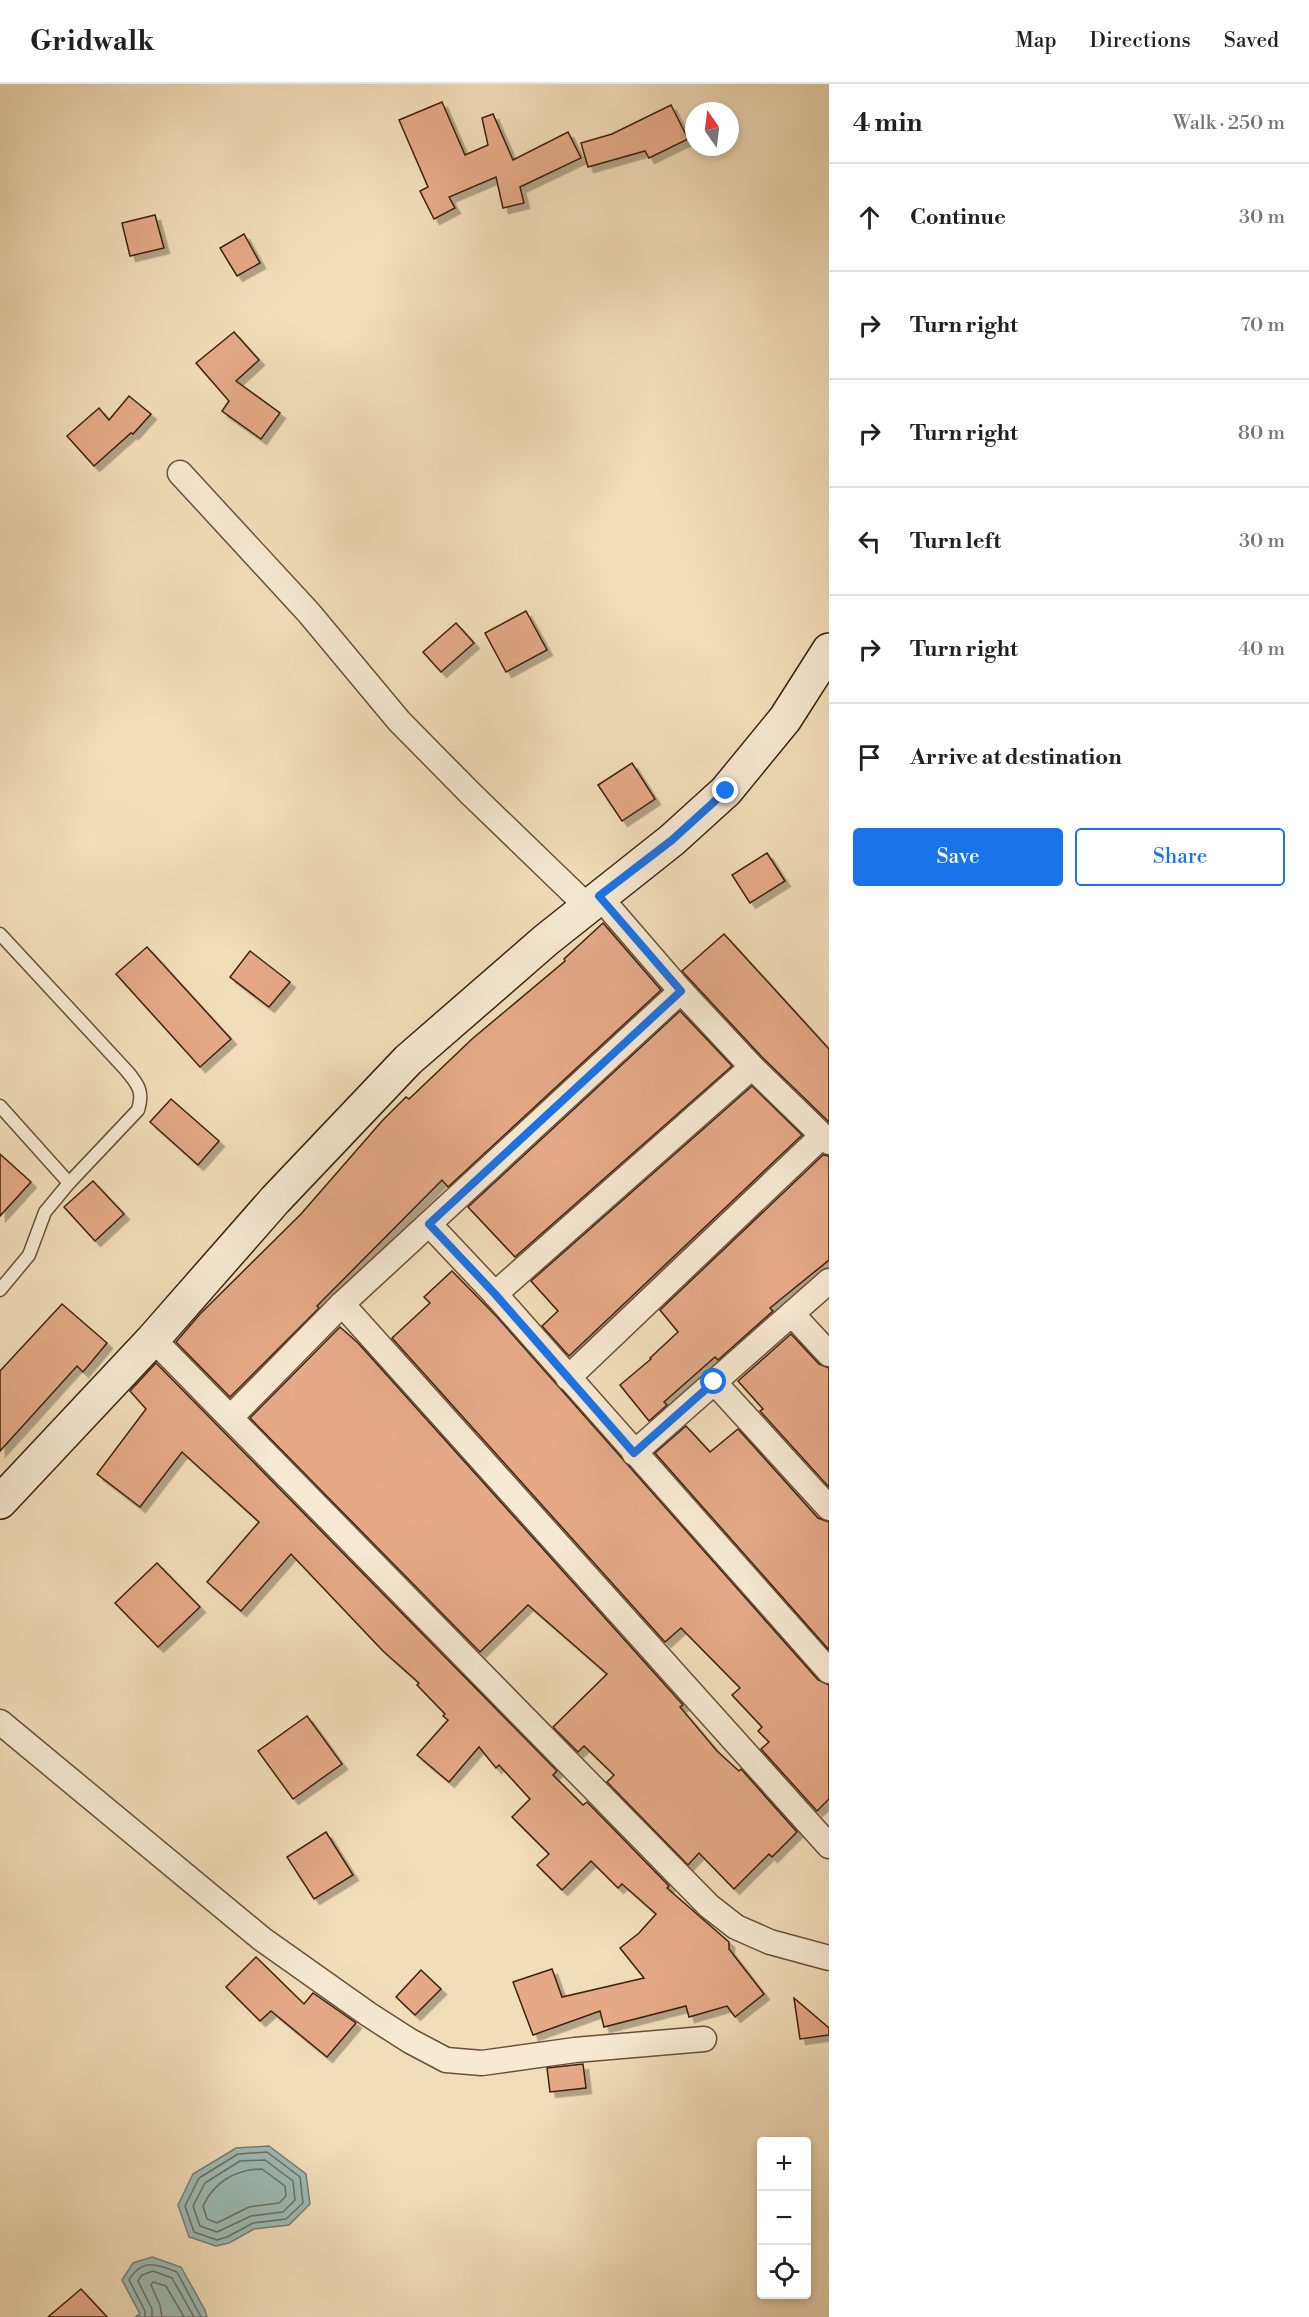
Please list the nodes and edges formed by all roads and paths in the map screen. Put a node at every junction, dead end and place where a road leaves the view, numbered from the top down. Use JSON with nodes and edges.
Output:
{"nodes":[{"id":1,"x":180,"y":473,"type":"dead end"},
{"id":2,"x":829,"y":650,"type":"edge"},
{"id":3,"x":593,"y":901,"type":"junction"},
{"id":4,"x":0,"y":934,"type":"edge"},
{"id":5,"x":681,"y":991,"type":"junction"},
{"id":6,"x":752,"y":1067,"type":"junction"},
{"id":7,"x":1,"y":1109,"type":"edge"},
{"id":8,"x":826,"y":1139,"type":"edge"},
{"id":9,"x":69,"y":1184,"type":"junction"},
{"id":10,"x":429,"y":1224,"type":"junction"},
{"id":11,"x":829,"y":1281,"type":"edge"},
{"id":12,"x":0,"y":1290,"type":"edge"},
{"id":13,"x":495,"y":1294,"type":"junction"},
{"id":14,"x":342,"y":1304,"type":"junction"},
{"id":15,"x":792,"y":1314,"type":"junction"},
{"id":16,"x":153,"y":1339,"type":"junction"},
{"id":17,"x":829,"y":1354,"type":"edge"},
{"id":18,"x":568,"y":1378,"type":"junction"},
{"id":19,"x":714,"y":1382,"type":"junction"},
{"id":20,"x":231,"y":1417,"type":"junction"},
{"id":21,"x":634,"y":1453,"type":"junction"},
{"id":22,"x":0,"y":1502,"type":"edge"},
{"id":23,"x":829,"y":1508,"type":"edge"},
{"id":24,"x":829,"y":1671,"type":"edge"},
{"id":25,"x":0,"y":1722,"type":"edge"},
{"id":26,"x":829,"y":1846,"type":"edge"},
{"id":27,"x":829,"y":1958,"type":"edge"},
{"id":28,"x":704,"y":2039,"type":"dead end"}],
"edges":[{"from":1,"to":3,"type":"street"},
{"from":2,"to":3,"type":"street"},
{"from":3,"to":5,"type":"street"},
{"from":3,"to":16,"type":"street"},
{"from":4,"to":9,"type":"lane"},
{"from":5,"to":6,"type":"street"},
{"from":5,"to":10,"type":"street"},
{"from":6,"to":8,"type":"street"},
{"from":6,"to":13,"type":"street"},
{"from":7,"to":9,"type":"lane"},
{"from":8,"to":18,"type":"street"},
{"from":9,"to":12,"type":"lane"},
{"from":10,"to":13,"type":"street"},
{"from":10,"to":14,"type":"street"},
{"from":11,"to":15,"type":"street"},
{"from":13,"to":18,"type":"street"},
{"from":14,"to":20,"type":"street"},
{"from":14,"to":26,"type":"street"},
{"from":15,"to":17,"type":"street"},
{"from":15,"to":19,"type":"street"},
{"from":16,"to":20,"type":"street"},
{"from":16,"to":22,"type":"street"},
{"from":18,"to":21,"type":"street"},
{"from":19,"to":21,"type":"street"},
{"from":19,"to":23,"type":"street"},
{"from":20,"to":27,"type":"street"},
{"from":21,"to":24,"type":"street"},
{"from":25,"to":28,"type":"street"}]}
